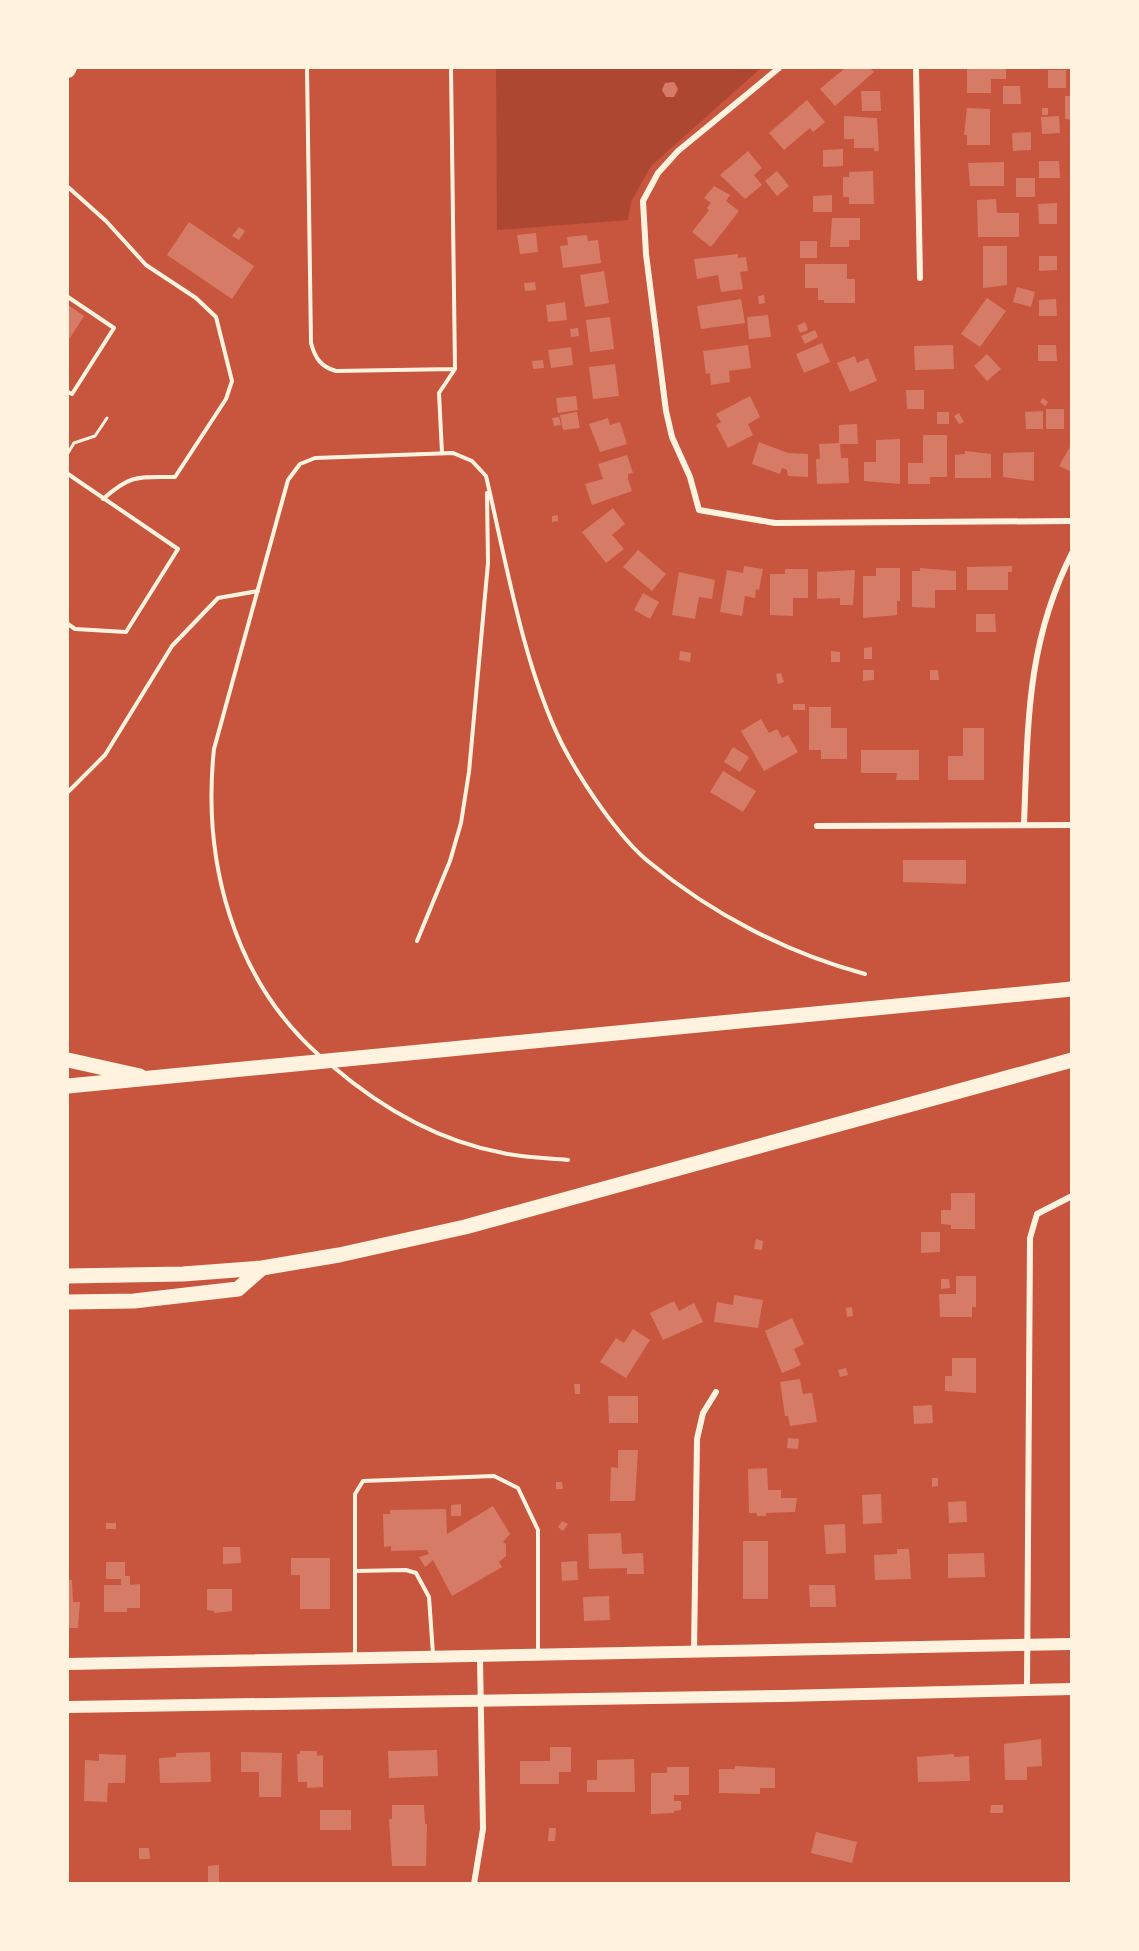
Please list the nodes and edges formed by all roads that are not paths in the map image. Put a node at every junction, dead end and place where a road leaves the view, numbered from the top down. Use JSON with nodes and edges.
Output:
{"nodes":[{"id":1,"x":307,"y":68,"type":"edge"},
{"id":2,"x":451,"y":68,"type":"edge"},
{"id":3,"x":779,"y":68,"type":"edge"},
{"id":4,"x":916,"y":68,"type":"edge"},
{"id":5,"x":68,"y":187,"type":"edge"},
{"id":6,"x":920,"y":279,"type":"dead end"},
{"id":7,"x":68,"y":297,"type":"edge"},
{"id":8,"x":455,"y":369,"type":"junction"},
{"id":9,"x":68,"y":392,"type":"edge"},
{"id":10,"x":442,"y":453,"type":"junction"},
{"id":11,"x":68,"y":474,"type":"edge"},
{"id":12,"x":486,"y":476,"type":"junction"},
{"id":13,"x":103,"y":500,"type":"junction"},
{"id":14,"x":1071,"y":521,"type":"edge"},
{"id":15,"x":1071,"y":553,"type":"edge"},
{"id":16,"x":258,"y":591,"type":"junction"},
{"id":17,"x":68,"y":624,"type":"edge"},
{"id":18,"x":68,"y":792,"type":"edge"},
{"id":19,"x":1024,"y":824,"type":"junction"},
{"id":20,"x":1071,"y":825,"type":"edge"},
{"id":21,"x":817,"y":826,"type":"dead end"},
{"id":22,"x":417,"y":941,"type":"dead end"},
{"id":23,"x":865,"y":974,"type":"dead end"},
{"id":24,"x":1071,"y":989,"type":"edge"},
{"id":25,"x":68,"y":1060,"type":"edge"},
{"id":26,"x":1071,"y":1060,"type":"edge"},
{"id":27,"x":151,"y":1079,"type":"junction"},
{"id":28,"x":68,"y":1086,"type":"edge"},
{"id":29,"x":568,"y":1161,"type":"dead end"},
{"id":30,"x":1071,"y":1196,"type":"edge"},
{"id":31,"x":262,"y":1268,"type":"junction"},
{"id":32,"x":68,"y":1276,"type":"edge"},
{"id":33,"x":68,"y":1302,"type":"edge"},
{"id":34,"x":716,"y":1392,"type":"dead end"},
{"id":35,"x":355,"y":1571,"type":"junction"},
{"id":36,"x":1029,"y":1644,"type":"junction"},
{"id":37,"x":1071,"y":1644,"type":"edge"},
{"id":38,"x":694,"y":1653,"type":"junction"},
{"id":39,"x":538,"y":1656,"type":"junction"},
{"id":40,"x":433,"y":1658,"type":"junction"},
{"id":41,"x":480,"y":1658,"type":"junction"},
{"id":42,"x":355,"y":1659,"type":"junction"},
{"id":43,"x":68,"y":1664,"type":"edge"},
{"id":44,"x":1027,"y":1689,"type":"junction"},
{"id":45,"x":1071,"y":1689,"type":"edge"},
{"id":46,"x":481,"y":1701,"type":"junction"},
{"id":47,"x":68,"y":1707,"type":"edge"},
{"id":48,"x":474,"y":1884,"type":"edge"}],
"edges":[{"from":1,"to":8,"type":"lane"},
{"from":2,"to":8,"type":"lane"},
{"from":3,"to":14,"type":"street"},
{"from":4,"to":6,"type":"street"},
{"from":5,"to":13,"type":"lane"},
{"from":7,"to":9,"type":"lane"},
{"from":8,"to":10,"type":"lane"},
{"from":10,"to":12,"type":"lane"},
{"from":10,"to":16,"type":"lane"},
{"from":11,"to":13,"type":"lane"},
{"from":12,"to":22,"type":"lane"},
{"from":12,"to":23,"type":"lane"},
{"from":13,"to":17,"type":"lane"},
{"from":15,"to":19,"type":"street"},
{"from":16,"to":18,"type":"lane"},
{"from":16,"to":29,"type":"lane"},
{"from":19,"to":20,"type":"street"},
{"from":19,"to":21,"type":"street"},
{"from":24,"to":27,"type":"highway"},
{"from":25,"to":27,"type":"highway"},
{"from":26,"to":31,"type":"highway"},
{"from":27,"to":28,"type":"highway"},
{"from":30,"to":36,"type":"street"},
{"from":31,"to":32,"type":"highway"},
{"from":31,"to":33,"type":"highway"},
{"from":34,"to":38,"type":"street"},
{"from":35,"to":39,"type":"lane"},
{"from":35,"to":40,"type":"lane"},
{"from":35,"to":42,"type":"lane"},
{"from":36,"to":37,"type":"main road"},
{"from":36,"to":38,"type":"main road"},
{"from":36,"to":44,"type":"street"},
{"from":38,"to":39,"type":"main road"},
{"from":39,"to":41,"type":"main road"},
{"from":40,"to":41,"type":"main road"},
{"from":40,"to":42,"type":"main road"},
{"from":41,"to":46,"type":"street"},
{"from":42,"to":43,"type":"main road"},
{"from":44,"to":45,"type":"main road"},
{"from":44,"to":46,"type":"main road"},
{"from":46,"to":47,"type":"main road"},
{"from":46,"to":48,"type":"street"}]}
